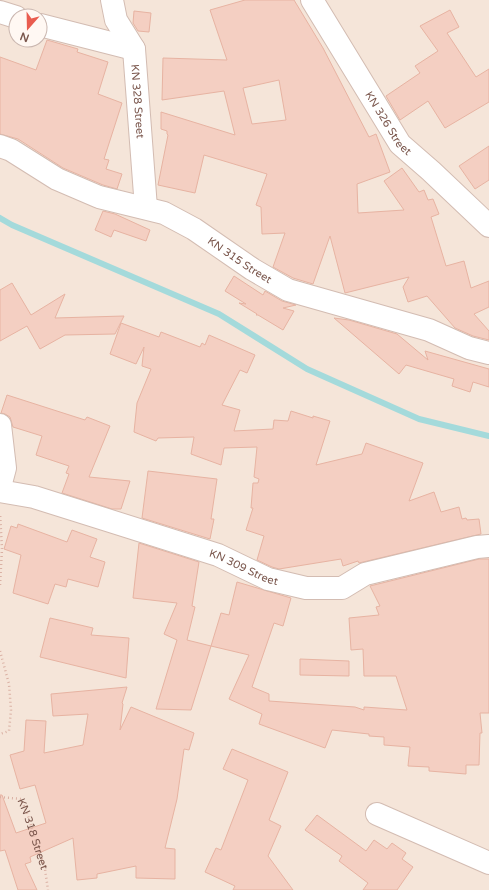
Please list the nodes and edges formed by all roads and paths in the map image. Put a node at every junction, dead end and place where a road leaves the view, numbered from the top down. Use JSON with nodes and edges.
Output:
{"nodes":[{"id":1,"x":112,"y":0,"type":"edge"},
{"id":2,"x":312,"y":0,"type":"edge"},
{"id":3,"x":48,"y":28,"type":"edge"},
{"id":4,"x":134,"y":49,"type":"junction"},
{"id":5,"x":0,"y":146,"type":"edge"},
{"id":6,"x":146,"y":208,"type":"junction"},
{"id":7,"x":489,"y":226,"type":"edge"},
{"id":8,"x":489,"y":353,"type":"edge"},
{"id":9,"x":0,"y":425,"type":"edge"},
{"id":10,"x":0,"y":487,"type":"edge"},
{"id":11,"x":0,"y":492,"type":"edge"},
{"id":12,"x":0,"y":510,"type":"edge"},
{"id":13,"x":489,"y":546,"type":"edge"},
{"id":14,"x":0,"y":585,"type":"edge"},
{"id":15,"x":0,"y":651,"type":"edge"},
{"id":16,"x":0,"y":734,"type":"edge"},
{"id":17,"x":0,"y":796,"type":"edge"},
{"id":18,"x":377,"y":814,"type":"dead end"},
{"id":19,"x":489,"y":863,"type":"edge"},
{"id":20,"x":48,"y":890,"type":"edge"}],
"edges":[{"from":1,"to":4,"type":"street","name":"KN 328 Street"},
{"from":2,"to":7,"type":"street","name":"KN 326 Street"},
{"from":3,"to":4,"type":"street"},
{"from":4,"to":6,"type":"street","name":"KN 328 Street"},
{"from":5,"to":6,"type":"street","name":"KN 315 Street"},
{"from":6,"to":8,"type":"street","name":"KN 315 Street"},
{"from":9,"to":10,"type":"street"},
{"from":11,"to":13,"type":"street","name":"KN 309 Street"},
{"from":12,"to":14,"type":"path"},
{"from":15,"to":16,"type":"path"},
{"from":17,"to":20,"type":"path","name":"KN 318 Street"},
{"from":18,"to":19,"type":"street"}]}
